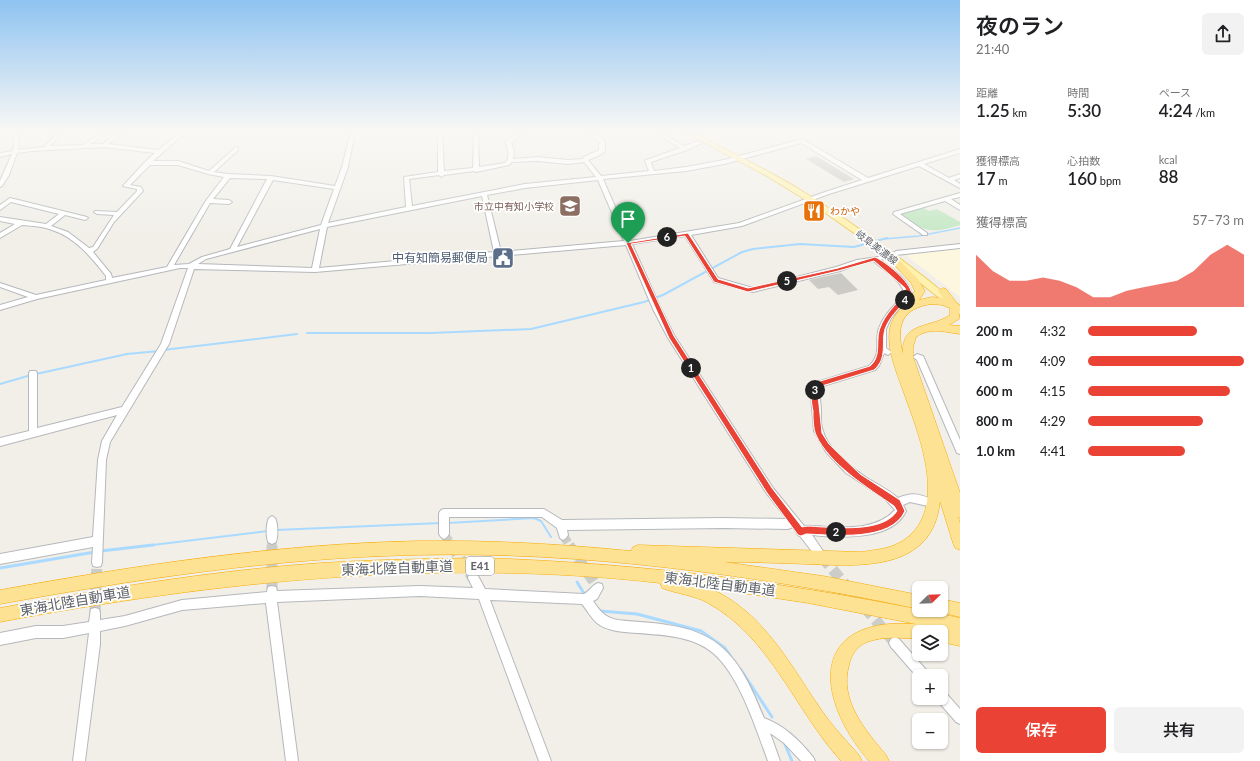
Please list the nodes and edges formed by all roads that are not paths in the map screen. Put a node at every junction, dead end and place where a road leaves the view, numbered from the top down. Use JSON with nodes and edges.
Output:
{"nodes":[{"id":1,"x":10,"y":168,"type":"edge"},
{"id":2,"x":144,"y":168,"type":"edge"},
{"id":3,"x":194,"y":168,"type":"edge"},
{"id":4,"x":216,"y":168,"type":"edge"},
{"id":5,"x":345,"y":168,"type":"edge"},
{"id":6,"x":441,"y":168,"type":"edge"},
{"id":7,"x":488,"y":168,"type":"edge"},
{"id":8,"x":591,"y":168,"type":"edge"},
{"id":9,"x":650,"y":168,"type":"edge"},
{"id":10,"x":693,"y":168,"type":"edge"},
{"id":11,"x":758,"y":168,"type":"edge"},
{"id":12,"x":847,"y":168,"type":"edge"},
{"id":13,"x":909,"y":168,"type":"edge"},
{"id":14,"x":926,"y":168,"type":"edge"},
{"id":15,"x":476,"y":170,"type":"joint"},
{"id":16,"x":652,"y":172,"type":"junction"},
{"id":17,"x":210,"y":173,"type":"junction"},
{"id":18,"x":441,"y":175,"type":"junction"},
{"id":19,"x":228,"y":176,"type":"junction"},
{"id":20,"x":960,"y":176,"type":"edge"},
{"id":21,"x":271,"y":178,"type":"junction"},
{"id":22,"x":600,"y":178,"type":"junction"},
{"id":23,"x":868,"y":180,"type":"junction"},
{"id":24,"x":949,"y":180,"type":"junction"},
{"id":25,"x":0,"y":185,"type":"edge"},
{"id":26,"x":960,"y":186,"type":"edge"},
{"id":27,"x":337,"y":188,"type":"junction"},
{"id":28,"x":484,"y":193,"type":"junction"},
{"id":29,"x":960,"y":195,"type":"edge"},
{"id":30,"x":812,"y":198,"type":"junction"},
{"id":31,"x":946,"y":199,"type":"junction"},
{"id":32,"x":209,"y":201,"type":"junction"},
{"id":33,"x":229,"y":202,"type":"dead end"},
{"id":34,"x":0,"y":208,"type":"edge"},
{"id":35,"x":409,"y":208,"type":"junction"},
{"id":36,"x":960,"y":208,"type":"edge"},
{"id":37,"x":97,"y":212,"type":"dead end"},
{"id":38,"x":64,"y":213,"type":"junction"},
{"id":39,"x":118,"y":214,"type":"junction"},
{"id":40,"x":85,"y":218,"type":"dead end"},
{"id":41,"x":0,"y":219,"type":"edge"},
{"id":42,"x":20,"y":223,"type":"junction"},
{"id":43,"x":46,"y":226,"type":"junction"},
{"id":44,"x":324,"y":226,"type":"junction"},
{"id":45,"x":687,"y":234,"type":"junction"},
{"id":46,"x":925,"y":234,"type":"dead end"},
{"id":47,"x":0,"y":236,"type":"edge"},
{"id":48,"x":628,"y":243,"type":"junction"},
{"id":49,"x":960,"y":246,"type":"edge"},
{"id":50,"x":89,"y":251,"type":"junction"},
{"id":51,"x":232,"y":251,"type":"junction"},
{"id":52,"x":498,"y":254,"type":"junction"},
{"id":53,"x":892,"y":256,"type":"junction"},
{"id":54,"x":875,"y":259,"type":"junction"},
{"id":55,"x":192,"y":265,"type":"junction"},
{"id":56,"x":170,"y":267,"type":"junction"},
{"id":57,"x":314,"y":270,"type":"junction"},
{"id":58,"x":109,"y":280,"type":"junction"},
{"id":59,"x":0,"y":285,"type":"edge"},
{"id":60,"x":943,"y":291,"type":"joint"},
{"id":61,"x":36,"y":297,"type":"junction"},
{"id":62,"x":909,"y":307,"type":"junction"},
{"id":63,"x":0,"y":308,"type":"edge"},
{"id":64,"x":959,"y":308,"type":"edge"},
{"id":65,"x":927,"y":327,"type":"junction"},
{"id":66,"x":960,"y":330,"type":"edge"},
{"id":67,"x":917,"y":357,"type":"dead end"},
{"id":68,"x":33,"y":375,"type":"dead end"},
{"id":69,"x":125,"y":410,"type":"junction"},
{"id":70,"x":33,"y":433,"type":"junction"},
{"id":71,"x":0,"y":442,"type":"edge"},
{"id":72,"x":927,"y":445,"type":"junction"},
{"id":73,"x":940,"y":449,"type":"junction"},
{"id":74,"x":960,"y":450,"type":"edge"},
{"id":75,"x":960,"y":492,"type":"edge"},
{"id":76,"x":928,"y":502,"type":"dead end"},
{"id":77,"x":897,"y":503,"type":"junction"},
{"id":78,"x":960,"y":512,"type":"edge"},
{"id":79,"x":793,"y":522,"type":"junction"},
{"id":80,"x":272,"y":523,"type":"dead end"},
{"id":81,"x":444,"y":531,"type":"tunnel mouth"},
{"id":82,"x":801,"y":532,"type":"junction"},
{"id":83,"x":272,"y":538,"type":"tunnel mouth"},
{"id":84,"x":98,"y":542,"type":"junction"},
{"id":85,"x":960,"y":543,"type":"edge"},
{"id":86,"x":545,"y":550,"type":"junction"},
{"id":87,"x":818,"y":551,"type":"tunnel mouth"},
{"id":88,"x":0,"y":560,"type":"edge"},
{"id":89,"x":96,"y":561,"type":"tunnel mouth"},
{"id":90,"x":472,"y":572,"type":"junction"},
{"id":91,"x":272,"y":594,"type":"junction"},
{"id":92,"x":483,"y":595,"type":"junction"},
{"id":93,"x":0,"y":597,"type":"edge"},
{"id":94,"x":912,"y":601,"type":"edge"},
{"id":95,"x":948,"y":608,"type":"edge"},
{"id":96,"x":958,"y":610,"type":"edge"},
{"id":97,"x":95,"y":612,"type":"tunnel mouth"},
{"id":98,"x":0,"y":615,"type":"edge"},
{"id":99,"x":95,"y":627,"type":"junction"},
{"id":100,"x":960,"y":630,"type":"edge"},
{"id":101,"x":912,"y":631,"type":"edge"},
{"id":102,"x":948,"y":633,"type":"edge"},
{"id":103,"x":0,"y":639,"type":"edge"},
{"id":104,"x":895,"y":643,"type":"tunnel mouth"},
{"id":105,"x":918,"y":669,"type":"edge"},
{"id":106,"x":948,"y":704,"type":"edge"},
{"id":107,"x":960,"y":718,"type":"edge"},
{"id":108,"x":761,"y":723,"type":"junction"},
{"id":109,"x":805,"y":758,"type":"edge"},
{"id":110,"x":79,"y":761,"type":"edge"},
{"id":111,"x":292,"y":761,"type":"edge"},
{"id":112,"x":545,"y":761,"type":"edge"},
{"id":113,"x":774,"y":761,"type":"edge"},
{"id":114,"x":853,"y":761,"type":"edge"},
{"id":115,"x":880,"y":761,"type":"edge"}],
"edges":[{"from":1,"to":25,"type":"street"},
{"from":2,"to":39,"type":"street"},
{"from":3,"to":17,"type":"street"},
{"from":4,"to":17,"type":"street"},
{"from":5,"to":27,"type":"street"},
{"from":6,"to":18,"type":"street"},
{"from":7,"to":15,"type":"street"},
{"from":8,"to":22,"type":"street"},
{"from":9,"to":16,"type":"street"},
{"from":10,"to":16,"type":"street"},
{"from":11,"to":30,"type":"main road","name":"岐阜美濃線"},
{"from":12,"to":23,"type":"street"},
{"from":13,"to":23,"type":"street"},
{"from":14,"to":24,"type":"street"},
{"from":15,"to":18,"type":"street"},
{"from":16,"to":22,"type":"street"},
{"from":17,"to":19,"type":"street"},
{"from":18,"to":35,"type":"street"},
{"from":19,"to":21,"type":"street"},
{"from":19,"to":32,"type":"street"},
{"from":20,"to":24,"type":"street"},
{"from":21,"to":27,"type":"street"},
{"from":21,"to":51,"type":"street"},
{"from":22,"to":28,"type":"street"},
{"from":22,"to":48,"type":"street"},
{"from":23,"to":30,"type":"street"},
{"from":24,"to":26,"type":"street"},
{"from":27,"to":44,"type":"street"},
{"from":28,"to":35,"type":"street"},
{"from":28,"to":52,"type":"street"},
{"from":29,"to":31,"type":"street"},
{"from":30,"to":45,"type":"street"},
{"from":30,"to":53,"type":"main road","name":"岐阜美濃線"},
{"from":31,"to":36,"type":"street"},
{"from":31,"to":46,"type":"street"},
{"from":32,"to":33,"type":"street"},
{"from":32,"to":56,"type":"street"},
{"from":34,"to":38,"type":"street"},
{"from":35,"to":44,"type":"street"},
{"from":37,"to":39,"type":"street"},
{"from":38,"to":40,"type":"street"},
{"from":38,"to":43,"type":"street"},
{"from":39,"to":50,"type":"street"},
{"from":41,"to":42,"type":"street"},
{"from":42,"to":43,"type":"street"},
{"from":42,"to":47,"type":"street"},
{"from":43,"to":50,"type":"street"},
{"from":44,"to":51,"type":"street"},
{"from":44,"to":57,"type":"street"},
{"from":45,"to":48,"type":"street"},
{"from":45,"to":54,"type":"street"},
{"from":48,"to":52,"type":"street"},
{"from":48,"to":79,"type":"street"},
{"from":49,"to":53,"type":"street"},
{"from":50,"to":58,"type":"street"},
{"from":51,"to":55,"type":"street"},
{"from":52,"to":57,"type":"street"},
{"from":53,"to":54,"type":"street"},
{"from":53,"to":60,"type":"main road","name":"岐阜美濃線"},
{"from":53,"to":62,"type":"highway"},
{"from":53,"to":64,"type":"main road","name":"岐阜美濃線"},
{"from":54,"to":77,"type":"street"},
{"from":55,"to":56,"type":"street"},
{"from":55,"to":57,"type":"street"},
{"from":55,"to":69,"type":"street"},
{"from":56,"to":58,"type":"street"},
{"from":58,"to":61,"type":"street"},
{"from":59,"to":61,"type":"street"},
{"from":60,"to":64,"type":"highway"},
{"from":61,"to":63,"type":"street"},
{"from":62,"to":64,"type":"highway"},
{"from":62,"to":72,"type":"highway"},
{"from":64,"to":65,"type":"highway"},
{"from":65,"to":66,"type":"highway"},
{"from":65,"to":73,"type":"highway"},
{"from":67,"to":74,"type":"street"},
{"from":68,"to":70,"type":"street"},
{"from":69,"to":70,"type":"street"},
{"from":69,"to":84,"type":"street"},
{"from":70,"to":71,"type":"street"},
{"from":72,"to":85,"type":"highway"},
{"from":72,"to":86,"type":"highway"},
{"from":73,"to":75,"type":"highway"},
{"from":73,"to":78,"type":"highway"},
{"from":76,"to":77,"type":"street"},
{"from":77,"to":82,"type":"street"},
{"from":79,"to":81,"type":"street"},
{"from":79,"to":82,"type":"street"},
{"from":80,"to":83,"type":"street"},
{"from":82,"to":87,"type":"street"},
{"from":84,"to":88,"type":"street"},
{"from":84,"to":89,"type":"street"},
{"from":86,"to":93,"type":"highway","name":"東海北陸自動車道","number":"E41"},
{"from":86,"to":94,"type":"highway","name":"東海北陸自動車道","number":"E41"},
{"from":90,"to":92,"type":"street"},
{"from":90,"to":98,"type":"highway","name":"東海北陸自動車道","number":"E41"},
{"from":90,"to":100,"type":"highway","name":"東海北陸自動車道","number":"E41"},
{"from":90,"to":114,"type":"highway"},
{"from":91,"to":92,"type":"street"},
{"from":91,"to":99,"type":"street"},
{"from":91,"to":111,"type":"street"},
{"from":92,"to":108,"type":"street"},
{"from":92,"to":112,"type":"street"},
{"from":95,"to":96,"type":"highway"},
{"from":97,"to":99,"type":"street"},
{"from":99,"to":103,"type":"street"},
{"from":99,"to":110,"type":"street"},
{"from":100,"to":102,"type":"highway"},
{"from":101,"to":115,"type":"highway"},
{"from":104,"to":105,"type":"street"},
{"from":106,"to":107,"type":"street"},
{"from":108,"to":109,"type":"street"},
{"from":108,"to":113,"type":"street"}]}
